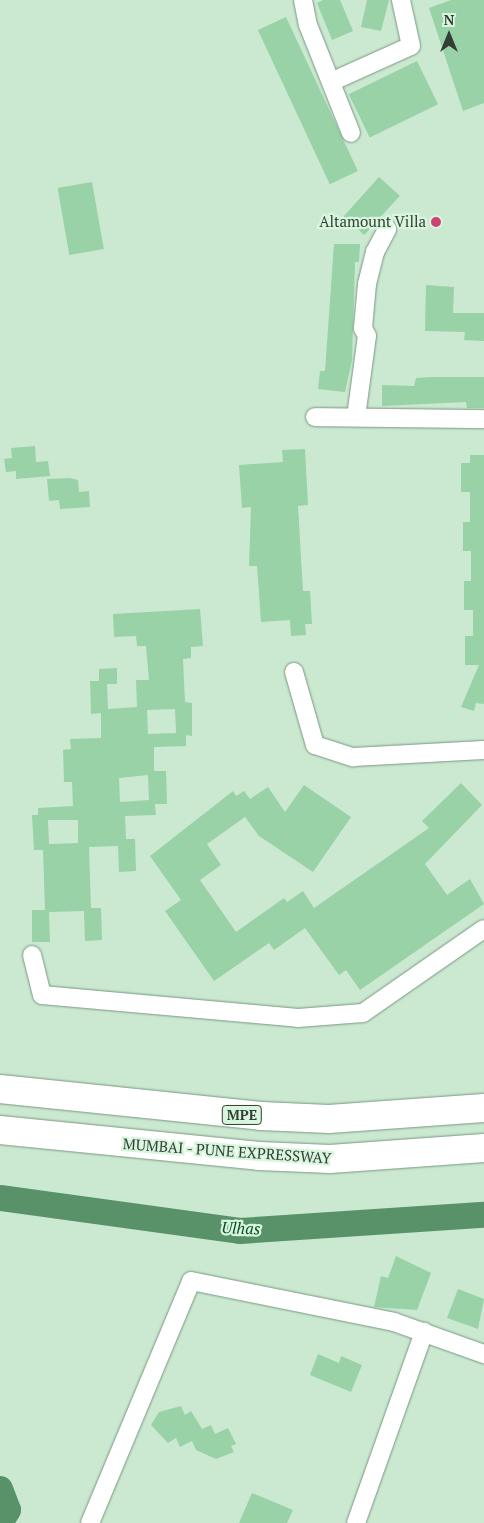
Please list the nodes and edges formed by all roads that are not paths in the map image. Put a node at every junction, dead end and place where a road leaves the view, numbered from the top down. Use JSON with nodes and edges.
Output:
{"nodes":[{"id":1,"x":303,"y":0,"type":"edge"},
{"id":2,"x":401,"y":0,"type":"edge"},
{"id":3,"x":333,"y":81,"type":"junction"},
{"id":4,"x":350,"y":133,"type":"dead end"},
{"id":5,"x":387,"y":230,"type":"dead end"},
{"id":6,"x":315,"y":417,"type":"dead end"},
{"id":7,"x":356,"y":418,"type":"junction"},
{"id":8,"x":484,"y":419,"type":"edge"},
{"id":9,"x":294,"y":672,"type":"dead end"},
{"id":10,"x":484,"y":750,"type":"edge"},
{"id":11,"x":484,"y":929,"type":"edge"},
{"id":12,"x":32,"y":955,"type":"dead end"},
{"id":13,"x":0,"y":1089,"type":"edge"},
{"id":14,"x":484,"y":1108,"type":"edge"},
{"id":15,"x":0,"y":1130,"type":"edge"},
{"id":16,"x":484,"y":1148,"type":"edge"},
{"id":17,"x":424,"y":1332,"type":"junction"},
{"id":18,"x":484,"y":1354,"type":"edge"},
{"id":19,"x":90,"y":1523,"type":"edge"},
{"id":20,"x":356,"y":1523,"type":"edge"}],
"edges":[{"from":1,"to":3,"type":"street"},
{"from":2,"to":3,"type":"street"},
{"from":3,"to":4,"type":"street"},
{"from":5,"to":7,"type":"street"},
{"from":6,"to":7,"type":"street"},
{"from":7,"to":8,"type":"street"},
{"from":9,"to":10,"type":"street"},
{"from":11,"to":12,"type":"street"},
{"from":13,"to":14,"type":"highway","number":"MPE"},
{"from":15,"to":16,"type":"highway","name":"MUMBAI - PUNE EXPRESSWAY"},
{"from":17,"to":18,"type":"street"},
{"from":17,"to":19,"type":"street"},
{"from":17,"to":20,"type":"street"}]}
